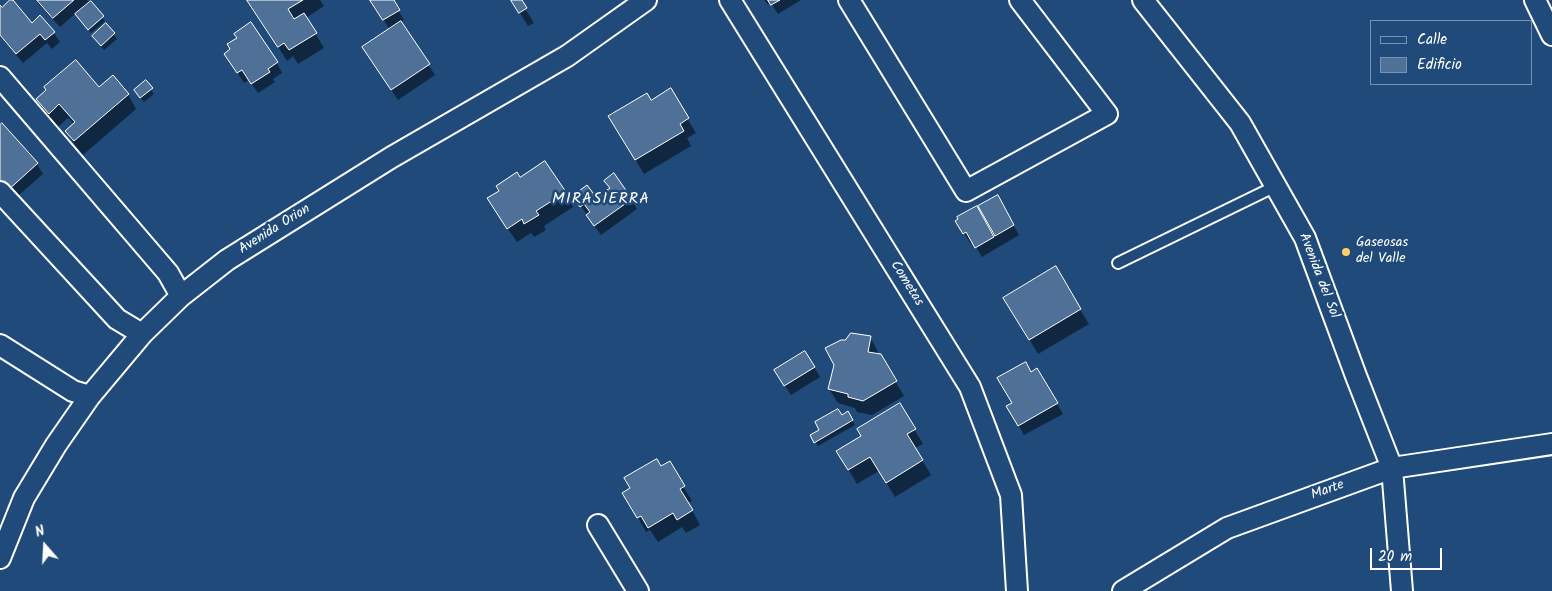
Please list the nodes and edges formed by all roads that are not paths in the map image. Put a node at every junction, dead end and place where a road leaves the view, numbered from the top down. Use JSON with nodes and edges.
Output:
{"nodes":[{"id":1,"x":646,"y":0,"type":"edge"},
{"id":2,"x":730,"y":0,"type":"edge"},
{"id":3,"x":849,"y":0,"type":"edge"},
{"id":4,"x":1020,"y":0,"type":"edge"},
{"id":5,"x":1144,"y":0,"type":"edge"},
{"id":6,"x":1535,"y":0,"type":"edge"},
{"id":7,"x":1551,"y":32,"type":"edge"},
{"id":8,"x":0,"y":77,"type":"edge"},
{"id":9,"x":1276,"y":186,"type":"junction"},
{"id":10,"x":0,"y":192,"type":"edge"},
{"id":11,"x":1118,"y":262,"type":"dead end"},
{"id":12,"x":181,"y":296,"type":"junction"},
{"id":13,"x":142,"y":334,"type":"junction"},
{"id":14,"x":0,"y":345,"type":"edge"},
{"id":15,"x":90,"y":396,"type":"junction"},
{"id":16,"x":1552,"y":444,"type":"edge"},
{"id":17,"x":1392,"y":468,"type":"junction"},
{"id":18,"x":598,"y":526,"type":"dead end"},
{"id":19,"x":0,"y":558,"type":"edge"},
{"id":20,"x":638,"y":591,"type":"edge"},
{"id":21,"x":1017,"y":591,"type":"edge"},
{"id":22,"x":1123,"y":591,"type":"edge"},
{"id":23,"x":1402,"y":591,"type":"edge"}],
"edges":[{"from":1,"to":12,"type":"street","name":"Avenida Orion"},
{"from":2,"to":21,"type":"street","name":"Cometas"},
{"from":3,"to":4,"type":"street"},
{"from":5,"to":9,"type":"street","name":"Avenida del Sol"},
{"from":6,"to":7,"type":"street"},
{"from":8,"to":12,"type":"street"},
{"from":9,"to":11,"type":"lane"},
{"from":9,"to":17,"type":"street","name":"Avenida del Sol"},
{"from":10,"to":13,"type":"street"},
{"from":12,"to":13,"type":"street","name":"Avenida Orion"},
{"from":13,"to":15,"type":"street","name":"Avenida Orion"},
{"from":14,"to":15,"type":"street"},
{"from":15,"to":19,"type":"street","name":"Avenida Orion"},
{"from":16,"to":17,"type":"street","name":"Marte"},
{"from":17,"to":22,"type":"street","name":"Marte"},
{"from":17,"to":23,"type":"street","name":"Avenida del Sol"},
{"from":18,"to":20,"type":"street"}]}
